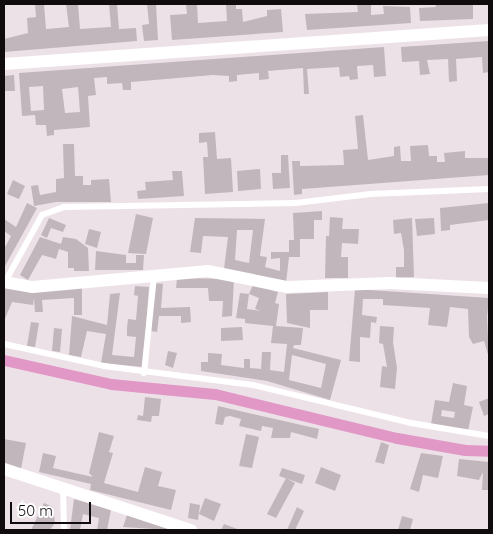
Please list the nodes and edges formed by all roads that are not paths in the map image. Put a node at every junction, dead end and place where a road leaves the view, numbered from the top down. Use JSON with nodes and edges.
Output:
{"nodes":[{"id":1,"x":489,"y":30,"type":"edge"},
{"id":2,"x":4,"y":64,"type":"edge"},
{"id":3,"x":489,"y":189,"type":"edge"},
{"id":4,"x":154,"y":276,"type":"junction"},
{"id":5,"x":5,"y":282,"type":"edge"},
{"id":6,"x":489,"y":288,"type":"edge"},
{"id":7,"x":4,"y":344,"type":"edge"},
{"id":8,"x":144,"y":373,"type":"junction"},
{"id":9,"x":489,"y":436,"type":"edge"},
{"id":10,"x":4,"y":469,"type":"edge"},
{"id":11,"x":63,"y":487,"type":"junction"},
{"id":12,"x":64,"y":527,"type":"edge"},
{"id":13,"x":178,"y":528,"type":"edge"},
{"id":14,"x":60,"y":530,"type":"edge"},
{"id":15,"x":191,"y":530,"type":"edge"}],
"edges":[{"from":1,"to":2,"type":"street"},
{"from":3,"to":5,"type":"lane"},
{"from":4,"to":5,"type":"street"},
{"from":4,"to":6,"type":"street"},
{"from":4,"to":8,"type":"lane"},
{"from":7,"to":8,"type":"lane"},
{"from":8,"to":9,"type":"lane"},
{"from":10,"to":11,"type":"street"},
{"from":11,"to":12,"type":"lane"},
{"from":11,"to":13,"type":"street"},
{"from":12,"to":14,"type":"lane"},
{"from":13,"to":15,"type":"street"}]}
